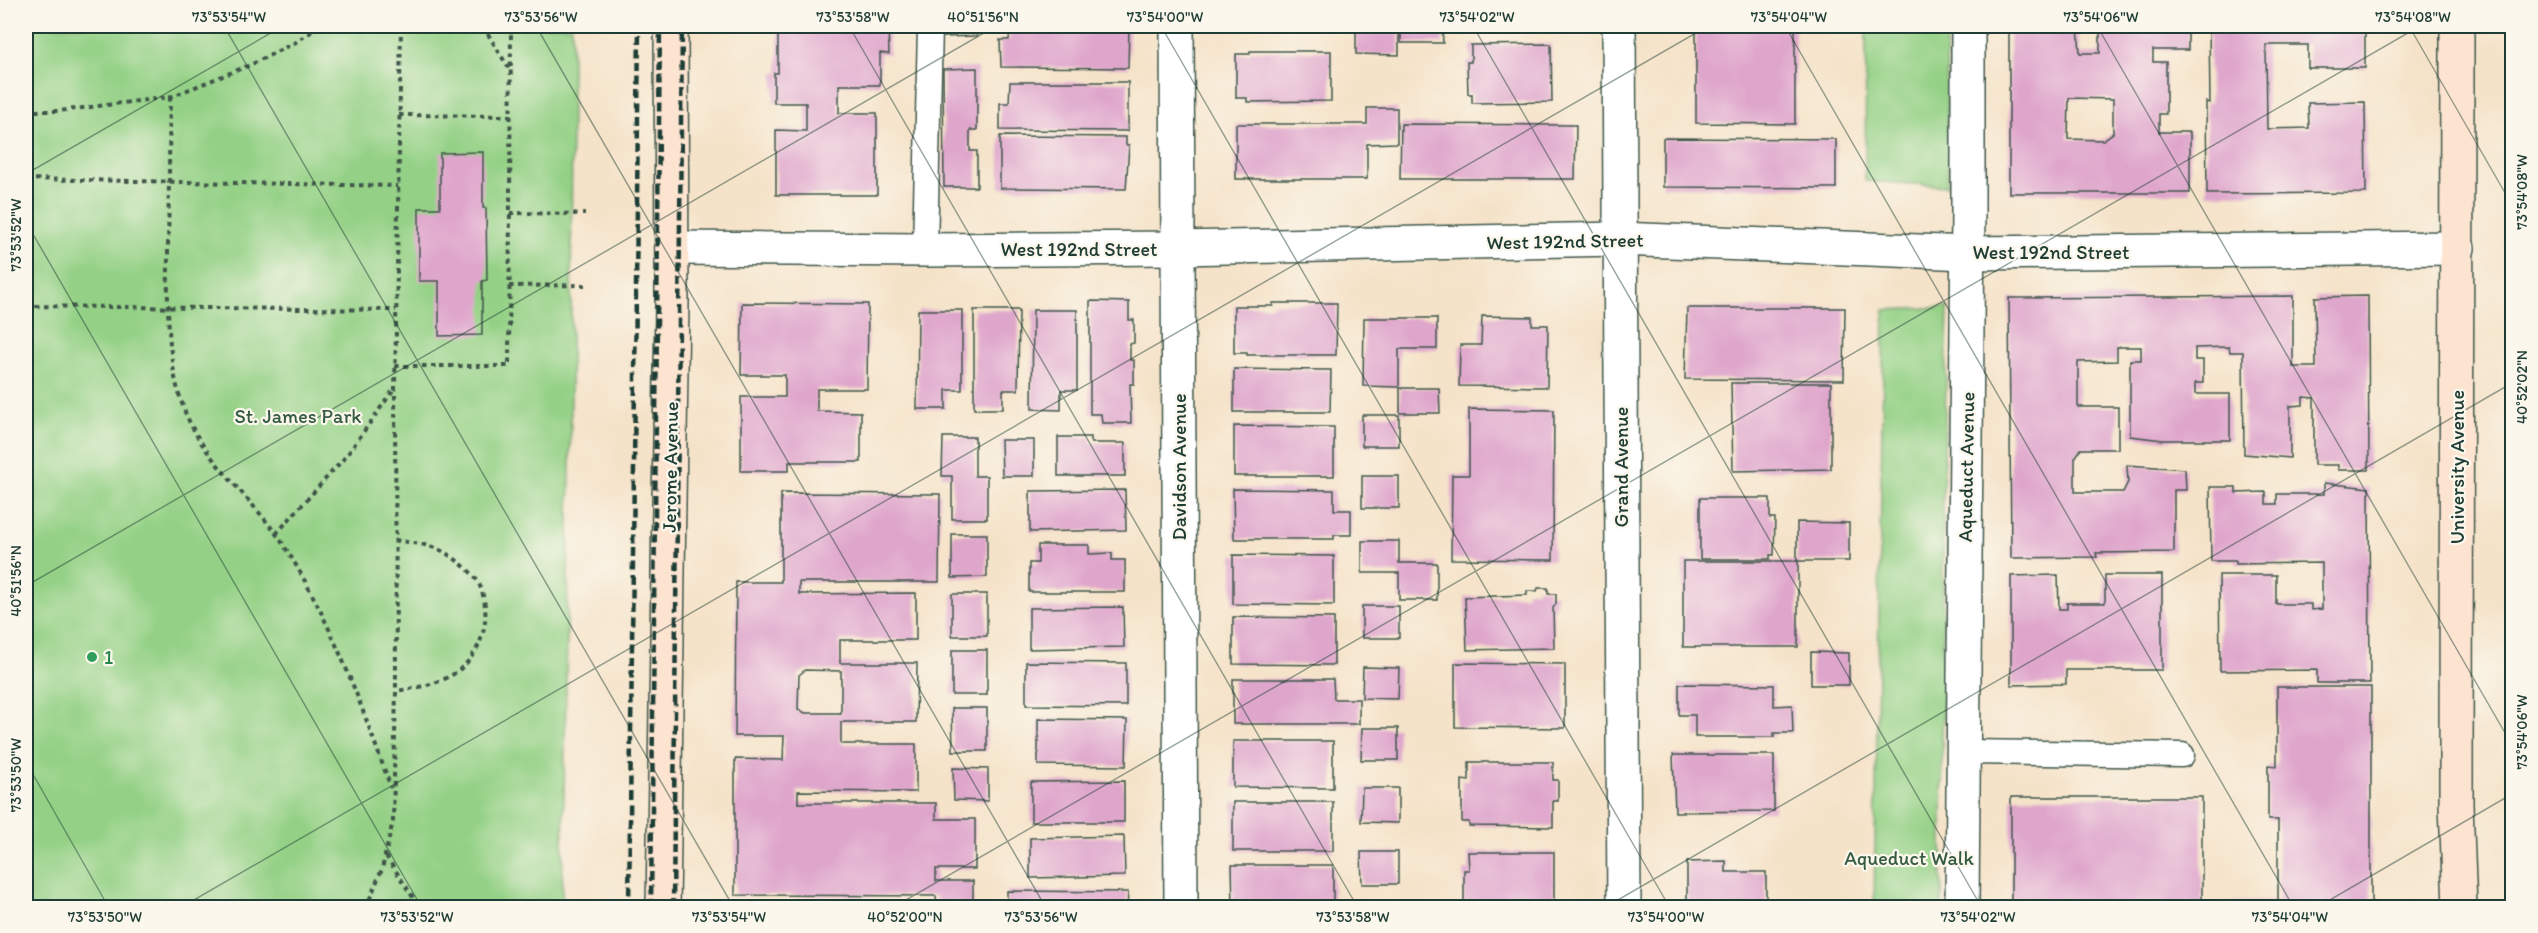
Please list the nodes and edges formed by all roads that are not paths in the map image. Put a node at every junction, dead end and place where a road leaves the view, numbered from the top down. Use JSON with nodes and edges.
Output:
{"nodes":[{"id":1,"x":671,"y":26,"type":"edge"},
{"id":2,"x":930,"y":26,"type":"edge"},
{"id":3,"x":1177,"y":26,"type":"edge"},
{"id":4,"x":1619,"y":26,"type":"edge"},
{"id":5,"x":1968,"y":26,"type":"edge"},
{"id":6,"x":2457,"y":26,"type":"edge"},
{"id":7,"x":1619,"y":239,"type":"junction"},
{"id":8,"x":672,"y":248,"type":"junction"},
{"id":9,"x":1177,"y":248,"type":"junction"},
{"id":10,"x":2458,"y":248,"type":"junction"},
{"id":11,"x":925,"y":250,"type":"junction"},
{"id":12,"x":1968,"y":253,"type":"junction"},
{"id":13,"x":1963,"y":752,"type":"junction"},
{"id":14,"x":2182,"y":755,"type":"dead end"},
{"id":15,"x":663,"y":908,"type":"edge"},
{"id":16,"x":1181,"y":908,"type":"edge"},
{"id":17,"x":1624,"y":908,"type":"edge"},
{"id":18,"x":1962,"y":908,"type":"edge"},
{"id":19,"x":2460,"y":908,"type":"edge"}],
"edges":[{"from":1,"to":8,"type":"main road","name":"Jerome Avenue"},
{"from":2,"to":11,"type":"lane"},
{"from":3,"to":9,"type":"street","name":"Davidson Avenue"},
{"from":4,"to":7,"type":"street","name":"Grand Avenue"},
{"from":5,"to":12,"type":"street","name":"Aqueduct Avenue"},
{"from":6,"to":10,"type":"main road","name":"University Avenue"},
{"from":7,"to":9,"type":"street","name":"West 192nd Street"},
{"from":7,"to":12,"type":"street","name":"West 192nd Street"},
{"from":7,"to":17,"type":"street","name":"Grand Avenue"},
{"from":8,"to":11,"type":"street","name":"West 192nd Street"},
{"from":8,"to":15,"type":"main road","name":"Jerome Avenue"},
{"from":9,"to":11,"type":"street","name":"West 192nd Street"},
{"from":9,"to":16,"type":"street","name":"Davidson Avenue"},
{"from":10,"to":12,"type":"street","name":"West 192nd Street"},
{"from":10,"to":19,"type":"main road","name":"University Avenue"},
{"from":12,"to":13,"type":"street","name":"Aqueduct Avenue"},
{"from":13,"to":14,"type":"lane"},
{"from":13,"to":18,"type":"street","name":"Aqueduct Avenue"}]}
